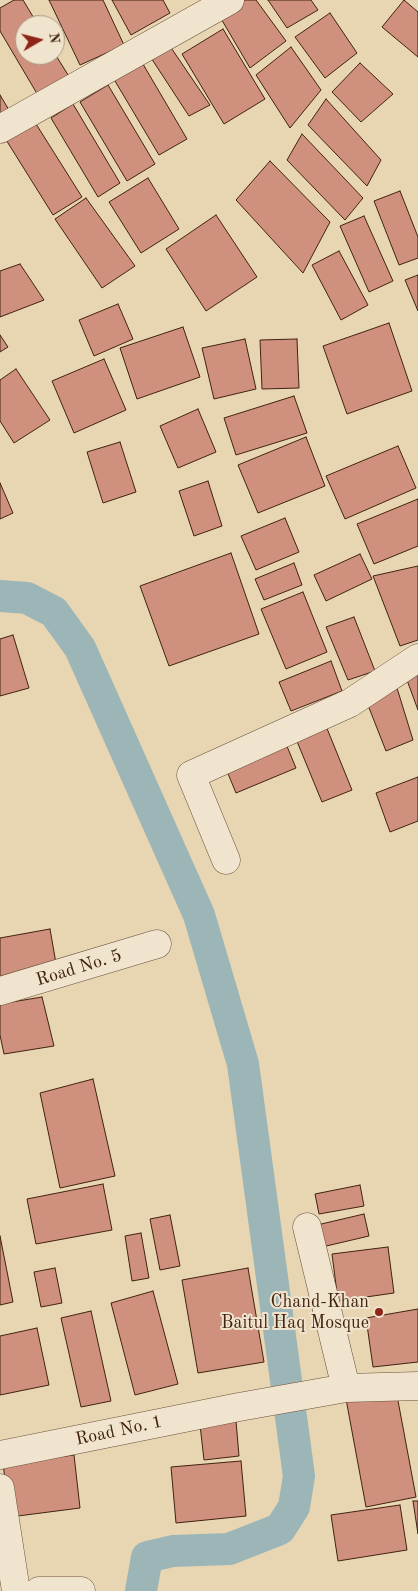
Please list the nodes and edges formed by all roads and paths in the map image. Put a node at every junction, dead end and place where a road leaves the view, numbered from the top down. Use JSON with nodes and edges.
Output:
{"nodes":[{"id":1,"x":230,"y":0,"type":"edge"},
{"id":2,"x":0,"y":130,"type":"edge"},
{"id":3,"x":418,"y":658,"type":"edge"},
{"id":4,"x":226,"y":860,"type":"dead end"},
{"id":5,"x":157,"y":944,"type":"dead end"},
{"id":6,"x":0,"y":992,"type":"edge"},
{"id":7,"x":307,"y":1227,"type":"dead end"},
{"id":8,"x":418,"y":1386,"type":"edge"},
{"id":9,"x":338,"y":1389,"type":"junction"},
{"id":10,"x":0,"y":1456,"type":"edge"},
{"id":11,"x":0,"y":1488,"type":"edge"},
{"id":12,"x":16,"y":1591,"type":"edge"},
{"id":13,"x":39,"y":1591,"type":"edge"},
{"id":14,"x":74,"y":1591,"type":"edge"},
{"id":15,"x":81,"y":1591,"type":"edge"}],
"edges":[{"from":1,"to":2,"type":"street"},
{"from":3,"to":4,"type":"street"},
{"from":5,"to":6,"type":"street","name":"Road No. 5"},
{"from":7,"to":9,"type":"street"},
{"from":8,"to":9,"type":"street","name":"Road No. 1"},
{"from":9,"to":10,"type":"street","name":"Road No. 1"},
{"from":11,"to":12,"type":"street"},
{"from":13,"to":14,"type":"street"},
{"from":14,"to":15,"type":"street"}]}
